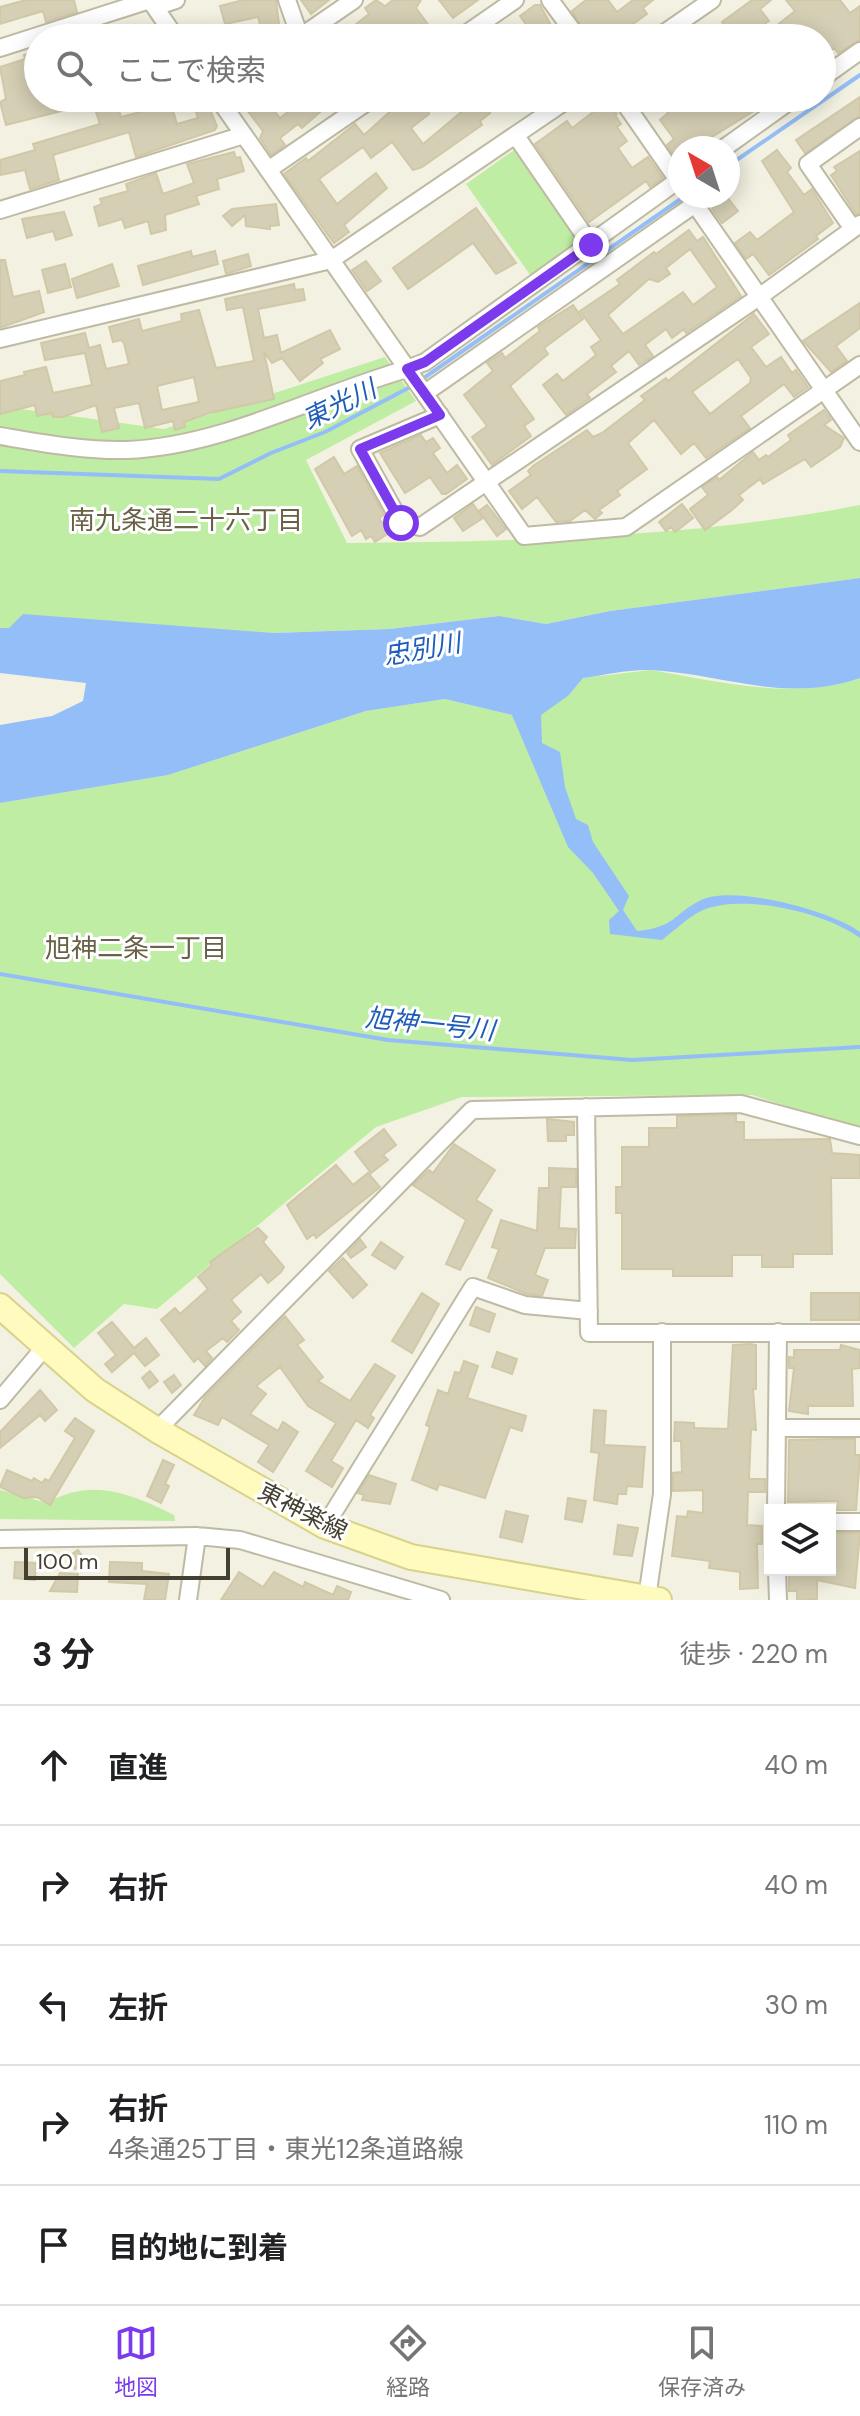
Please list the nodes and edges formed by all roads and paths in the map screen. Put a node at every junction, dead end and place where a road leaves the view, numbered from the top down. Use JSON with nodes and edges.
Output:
{"nodes":[{"id":1,"x":176,"y":0,"type":"edge"},
{"id":2,"x":287,"y":0,"type":"edge"},
{"id":3,"x":354,"y":0,"type":"edge"},
{"id":4,"x":515,"y":0,"type":"edge"},
{"id":5,"x":550,"y":0,"type":"edge"},
{"id":6,"x":712,"y":0,"type":"edge"},
{"id":7,"x":152,"y":2,"type":"edge"},
{"id":8,"x":79,"y":24,"type":"edge"},
{"id":9,"x":167,"y":24,"type":"edge"},
{"id":10,"x":295,"y":24,"type":"edge"},
{"id":11,"x":319,"y":24,"type":"edge"},
{"id":12,"x":480,"y":24,"type":"edge"},
{"id":13,"x":568,"y":24,"type":"edge"},
{"id":14,"x":677,"y":24,"type":"edge"},
{"id":15,"x":24,"y":41,"type":"edge"},
{"id":16,"x":0,"y":48,"type":"edge"},
{"id":17,"x":860,"y":51,"type":"edge"},
{"id":18,"x":836,"y":68,"type":"edge"},
{"id":19,"x":228,"y":112,"type":"edge"},
{"id":20,"x":353,"y":112,"type":"edge"},
{"id":21,"x":550,"y":112,"type":"edge"},
{"id":22,"x":631,"y":112,"type":"edge"},
{"id":23,"x":774,"y":112,"type":"edge"},
{"id":24,"x":860,"y":127,"type":"edge"},
{"id":25,"x":244,"y":135,"type":"junction"},
{"id":26,"x":516,"y":136,"type":"junction"},
{"id":27,"x":740,"y":137,"type":"edge"},
{"id":28,"x":668,"y":165,"type":"edge"},
{"id":29,"x":268,"y":170,"type":"junction"},
{"id":30,"x":668,"y":189,"type":"edge"},
{"id":31,"x":680,"y":208,"type":"edge"},
{"id":32,"x":698,"y":208,"type":"edge"},
{"id":33,"x":0,"y":210,"type":"edge"},
{"id":34,"x":856,"y":226,"type":"edge"},
{"id":35,"x":591,"y":245,"type":"junction"},
{"id":36,"x":331,"y":260,"type":"junction"},
{"id":37,"x":759,"y":297,"type":"junction"},
{"id":38,"x":0,"y":339,"type":"edge"},
{"id":39,"x":860,"y":365,"type":"edge"},
{"id":40,"x":417,"y":381,"type":"junction"},
{"id":41,"x":824,"y":390,"type":"junction"},
{"id":42,"x":440,"y":415,"type":"junction"},
{"id":43,"x":0,"y":436,"type":"edge"},
{"id":44,"x":860,"y":442,"type":"edge"},
{"id":45,"x":487,"y":483,"type":"junction"},
{"id":46,"x":586,"y":1107,"type":"junction"},
{"id":47,"x":860,"y":1136,"type":"edge"},
{"id":48,"x":0,"y":1306,"type":"edge"},
{"id":49,"x":589,"y":1311,"type":"junction"},
{"id":50,"x":662,"y":1332,"type":"junction"},
{"id":51,"x":778,"y":1332,"type":"junction"},
{"id":52,"x":860,"y":1333,"type":"edge"},
{"id":53,"x":44,"y":1348,"type":"junction"},
{"id":54,"x":0,"y":1400,"type":"edge"},
{"id":55,"x":778,"y":1428,"type":"junction"},
{"id":56,"x":860,"y":1428,"type":"edge"},
{"id":57,"x":157,"y":1430,"type":"junction"},
{"id":58,"x":776,"y":1504,"type":"edge"},
{"id":59,"x":836,"y":1522,"type":"edge"},
{"id":60,"x":860,"y":1522,"type":"edge"},
{"id":61,"x":325,"y":1526,"type":"junction"},
{"id":62,"x":197,"y":1536,"type":"junction"},
{"id":63,"x":0,"y":1539,"type":"edge"},
{"id":64,"x":777,"y":1576,"type":"edge"},
{"id":65,"x":565,"y":1592,"type":"edge"},
{"id":66,"x":653,"y":1599,"type":"edge"},
{"id":67,"x":188,"y":1600,"type":"edge"},
{"id":68,"x":441,"y":1600,"type":"edge"},
{"id":69,"x":778,"y":1600,"type":"edge"}],
"edges":[{"from":1,"to":7,"type":"street"},
{"from":2,"to":10,"type":"street"},
{"from":3,"to":11,"type":"street"},
{"from":4,"to":12,"type":"street"},
{"from":5,"to":13,"type":"street"},
{"from":6,"to":14,"type":"street"},
{"from":7,"to":8,"type":"street"},
{"from":7,"to":9,"type":"street"},
{"from":15,"to":16,"type":"street"},
{"from":17,"to":18,"type":"street"},
{"from":19,"to":25,"type":"street"},
{"from":20,"to":29,"type":"street"},
{"from":21,"to":26,"type":"street"},
{"from":22,"to":28,"type":"street"},
{"from":23,"to":27,"type":"street"},
{"from":24,"to":34,"type":"street"},
{"from":25,"to":29,"type":"street"},
{"from":25,"to":33,"type":"street"},
{"from":26,"to":35,"type":"street"},
{"from":26,"to":36,"type":"street"},
{"from":29,"to":36,"type":"street"},
{"from":30,"to":35,"type":"street"},
{"from":31,"to":40,"type":"street"},
{"from":32,"to":37,"type":"street"},
{"from":34,"to":37,"type":"street"},
{"from":35,"to":40,"type":"street"},
{"from":36,"to":38,"type":"street"},
{"from":36,"to":40,"type":"street"},
{"from":37,"to":41,"type":"street"},
{"from":37,"to":45,"type":"street"},
{"from":39,"to":41,"type":"street"},
{"from":40,"to":42,"type":"street"},
{"from":40,"to":43,"type":"street"},
{"from":41,"to":44,"type":"street"},
{"from":41,"to":45,"type":"street"},
{"from":42,"to":45,"type":"street"},
{"from":42,"to":45,"type":"street"},
{"from":46,"to":47,"type":"street"},
{"from":46,"to":49,"type":"street"},
{"from":46,"to":57,"type":"street"},
{"from":48,"to":53,"type":"street","name":"東神楽線"},
{"from":49,"to":50,"type":"street"},
{"from":49,"to":61,"type":"street"},
{"from":50,"to":51,"type":"street"},
{"from":50,"to":66,"type":"street"},
{"from":51,"to":52,"type":"street"},
{"from":51,"to":55,"type":"street"},
{"from":53,"to":54,"type":"street"},
{"from":53,"to":57,"type":"street","name":"東神楽線"},
{"from":55,"to":56,"type":"street"},
{"from":55,"to":58,"type":"street"},
{"from":57,"to":61,"type":"street","name":"東神楽線"},
{"from":59,"to":60,"type":"street"},
{"from":61,"to":65,"type":"street","name":"東神楽線"},
{"from":62,"to":63,"type":"street"},
{"from":62,"to":67,"type":"street"},
{"from":62,"to":68,"type":"street"},
{"from":64,"to":69,"type":"street"},
{"from":65,"to":66,"type":"street","name":"東神楽線"}]}
